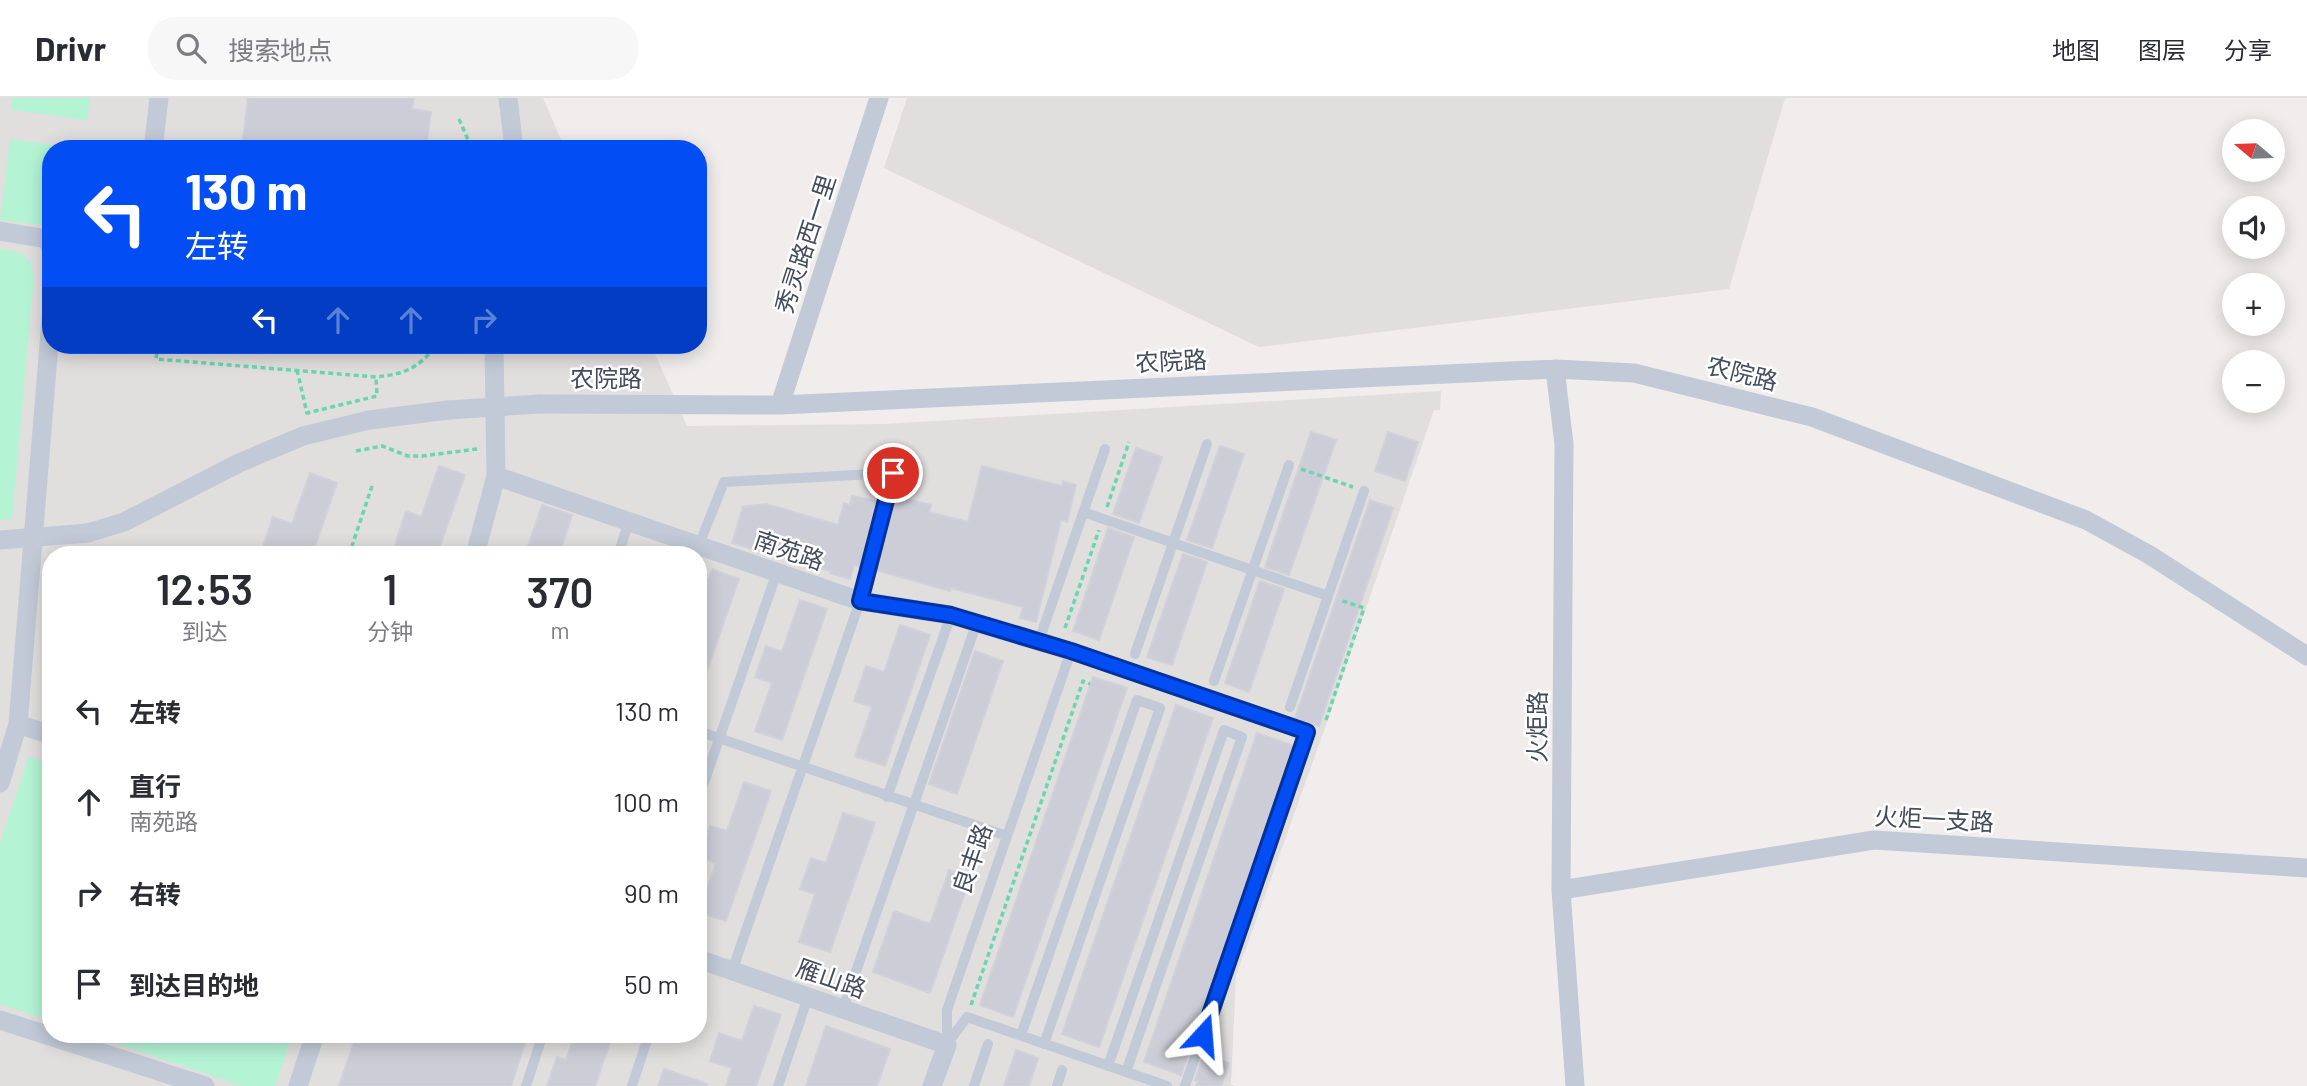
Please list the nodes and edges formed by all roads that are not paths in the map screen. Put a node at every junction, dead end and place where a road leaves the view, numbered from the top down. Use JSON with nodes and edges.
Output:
{"nodes":[{"id":1,"x":159,"y":98,"type":"edge"},
{"id":2,"x":508,"y":98,"type":"edge"},
{"id":3,"x":879,"y":98,"type":"edge"},
{"id":4,"x":154,"y":140,"type":"edge"},
{"id":5,"x":513,"y":140,"type":"edge"},
{"id":6,"x":0,"y":231,"type":"edge"},
{"id":7,"x":42,"y":238,"type":"edge"},
{"id":8,"x":48,"y":354,"type":"edge"},
{"id":9,"x":493,"y":354,"type":"edge"},
{"id":10,"x":1555,"y":369,"type":"junction"},
{"id":11,"x":780,"y":405,"type":"junction"},
{"id":12,"x":1208,"y":444,"type":"dead end"},
{"id":13,"x":1105,"y":449,"type":"dead end"},
{"id":14,"x":1289,"y":465,"type":"road end"},
{"id":15,"x":496,"y":476,"type":"junction"},
{"id":16,"x":1364,"y":491,"type":"road end"},
{"id":17,"x":1083,"y":512,"type":"junction"},
{"id":18,"x":629,"y":522,"type":"junction"},
{"id":19,"x":0,"y":540,"type":"edge"},
{"id":20,"x":1173,"y":543,"type":"junction"},
{"id":21,"x":477,"y":546,"type":"edge"},
{"id":22,"x":621,"y":546,"type":"edge"},
{"id":23,"x":689,"y":546,"type":"edge"},
{"id":24,"x":692,"y":546,"type":"edge"},
{"id":25,"x":707,"y":552,"type":"edge"},
{"id":26,"x":1253,"y":570,"type":"junction"},
{"id":27,"x":777,"y":572,"type":"junction"},
{"id":28,"x":1328,"y":596,"type":"junction"},
{"id":29,"x":860,"y":601,"type":"junction"},
{"id":30,"x":951,"y":615,"type":"junction"},
{"id":31,"x":977,"y":622,"type":"junction"},
{"id":32,"x":1039,"y":641,"type":"junction"},
{"id":33,"x":1071,"y":651,"type":"junction"},
{"id":34,"x":1135,"y":654,"type":"dead end"},
{"id":35,"x":2307,"y":656,"type":"edge"},
{"id":36,"x":1214,"y":681,"type":"dead end"},
{"id":37,"x":1290,"y":707,"type":"dead end"},
{"id":38,"x":18,"y":724,"type":"junction"},
{"id":39,"x":42,"y":732,"type":"edge"},
{"id":40,"x":707,"y":734,"type":"edge"},
{"id":41,"x":720,"y":738,"type":"junction"},
{"id":42,"x":802,"y":767,"type":"junction"},
{"id":43,"x":707,"y":775,"type":"edge"},
{"id":44,"x":0,"y":783,"type":"edge"},
{"id":45,"x":887,"y":797,"type":"junction"},
{"id":46,"x":913,"y":806,"type":"junction"},
{"id":47,"x":1007,"y":836,"type":"junction"},
{"id":48,"x":2307,"y":868,"type":"edge"},
{"id":49,"x":1561,"y":890,"type":"junction"},
{"id":50,"x":707,"y":962,"type":"edge"},
{"id":51,"x":732,"y":971,"type":"junction"},
{"id":52,"x":808,"y":997,"type":"junction"},
{"id":53,"x":843,"y":1009,"type":"junction"},
{"id":54,"x":0,"y":1020,"type":"edge"},
{"id":55,"x":42,"y":1034,"type":"edge"},
{"id":56,"x":1021,"y":1035,"type":"junction"},
{"id":57,"x":71,"y":1043,"type":"edge"},
{"id":58,"x":312,"y":1043,"type":"edge"},
{"id":59,"x":540,"y":1043,"type":"edge"},
{"id":60,"x":646,"y":1043,"type":"edge"},
{"id":61,"x":988,"y":1044,"type":"dead end"},
{"id":62,"x":1044,"y":1044,"type":"junction"},
{"id":63,"x":947,"y":1045,"type":"junction"},
{"id":64,"x":1108,"y":1066,"type":"junction"},
{"id":65,"x":1062,"y":1070,"type":"dead end"},
{"id":66,"x":1126,"y":1072,"type":"junction"},
{"id":67,"x":205,"y":1086,"type":"edge"},
{"id":68,"x":298,"y":1086,"type":"edge"},
{"id":69,"x":526,"y":1086,"type":"edge"},
{"id":70,"x":632,"y":1086,"type":"edge"},
{"id":71,"x":778,"y":1086,"type":"edge"},
{"id":72,"x":932,"y":1086,"type":"edge"},
{"id":73,"x":974,"y":1086,"type":"edge"},
{"id":74,"x":1057,"y":1086,"type":"edge"},
{"id":75,"x":1167,"y":1086,"type":"edge"},
{"id":76,"x":1185,"y":1086,"type":"edge"},
{"id":77,"x":1575,"y":1086,"type":"edge"}],
"edges":[{"from":1,"to":4,"type":"street"},
{"from":2,"to":5,"type":"street"},
{"from":3,"to":11,"type":"street","name":"秀灵路西一里"},
{"from":6,"to":7,"type":"street"},
{"from":8,"to":38,"type":"street"},
{"from":9,"to":15,"type":"street"},
{"from":10,"to":11,"type":"street","name":"农院路"},
{"from":10,"to":35,"type":"street","name":"农院路"},
{"from":10,"to":49,"type":"street","name":"火炬路"},
{"from":11,"to":19,"type":"street","name":"农院路","bridge":true},
{"from":12,"to":20,"type":"lane"},
{"from":13,"to":17,"type":"lane"},
{"from":14,"to":26,"type":"lane"},
{"from":15,"to":18,"type":"street","name":"南苑路"},
{"from":15,"to":21,"type":"street"},
{"from":16,"to":28,"type":"lane"},
{"from":17,"to":20,"type":"lane"},
{"from":17,"to":32,"type":"lane"},
{"from":18,"to":22,"type":"lane"},
{"from":18,"to":23,"type":"street","name":"南苑路"},
{"from":20,"to":26,"type":"lane"},
{"from":20,"to":34,"type":"lane"},
{"from":24,"to":29,"type":"lane"},
{"from":25,"to":27,"type":"street","name":"南苑路"},
{"from":26,"to":28,"type":"lane"},
{"from":26,"to":36,"type":"lane"},
{"from":27,"to":29,"type":"street","name":"南苑路"},
{"from":27,"to":41,"type":"lane"},
{"from":28,"to":37,"type":"lane"},
{"from":29,"to":30,"type":"street","name":"南苑路"},
{"from":29,"to":42,"type":"lane"},
{"from":30,"to":31,"type":"street","name":"南苑路"},
{"from":30,"to":45,"type":"lane"},
{"from":31,"to":32,"type":"street","name":"南苑路"},
{"from":31,"to":46,"type":"lane"},
{"from":32,"to":33,"type":"street","name":"南苑路"},
{"from":33,"to":47,"type":"lane","name":"良丰路"},
{"from":33,"to":76,"type":"lane"},
{"from":38,"to":39,"type":"street"},
{"from":38,"to":44,"type":"street"},
{"from":40,"to":41,"type":"lane"},
{"from":41,"to":42,"type":"lane"},
{"from":41,"to":43,"type":"lane"},
{"from":42,"to":45,"type":"lane"},
{"from":42,"to":51,"type":"lane"},
{"from":45,"to":46,"type":"lane"},
{"from":46,"to":47,"type":"lane"},
{"from":46,"to":53,"type":"lane"},
{"from":47,"to":63,"type":"lane","name":"良丰路"},
{"from":48,"to":49,"type":"street","name":"火炬一支路"},
{"from":49,"to":77,"type":"street","name":"火炬路"},
{"from":50,"to":51,"type":"street","name":"雁山路"},
{"from":51,"to":52,"type":"street","name":"雁山路"},
{"from":52,"to":53,"type":"street","name":"雁山路"},
{"from":52,"to":71,"type":"lane"},
{"from":53,"to":63,"type":"street","name":"雁山路"},
{"from":54,"to":55,"type":"street"},
{"from":56,"to":62,"type":"lane"},
{"from":56,"to":62,"type":"lane"},
{"from":56,"to":63,"type":"lane"},
{"from":57,"to":67,"type":"street"},
{"from":58,"to":68,"type":"street"},
{"from":59,"to":69,"type":"lane"},
{"from":60,"to":70,"type":"lane"},
{"from":61,"to":73,"type":"lane"},
{"from":62,"to":64,"type":"lane"},
{"from":63,"to":72,"type":"street","name":"良丰路"},
{"from":64,"to":66,"type":"lane"},
{"from":64,"to":66,"type":"lane"},
{"from":65,"to":74,"type":"lane"},
{"from":66,"to":75,"type":"lane"}]}
